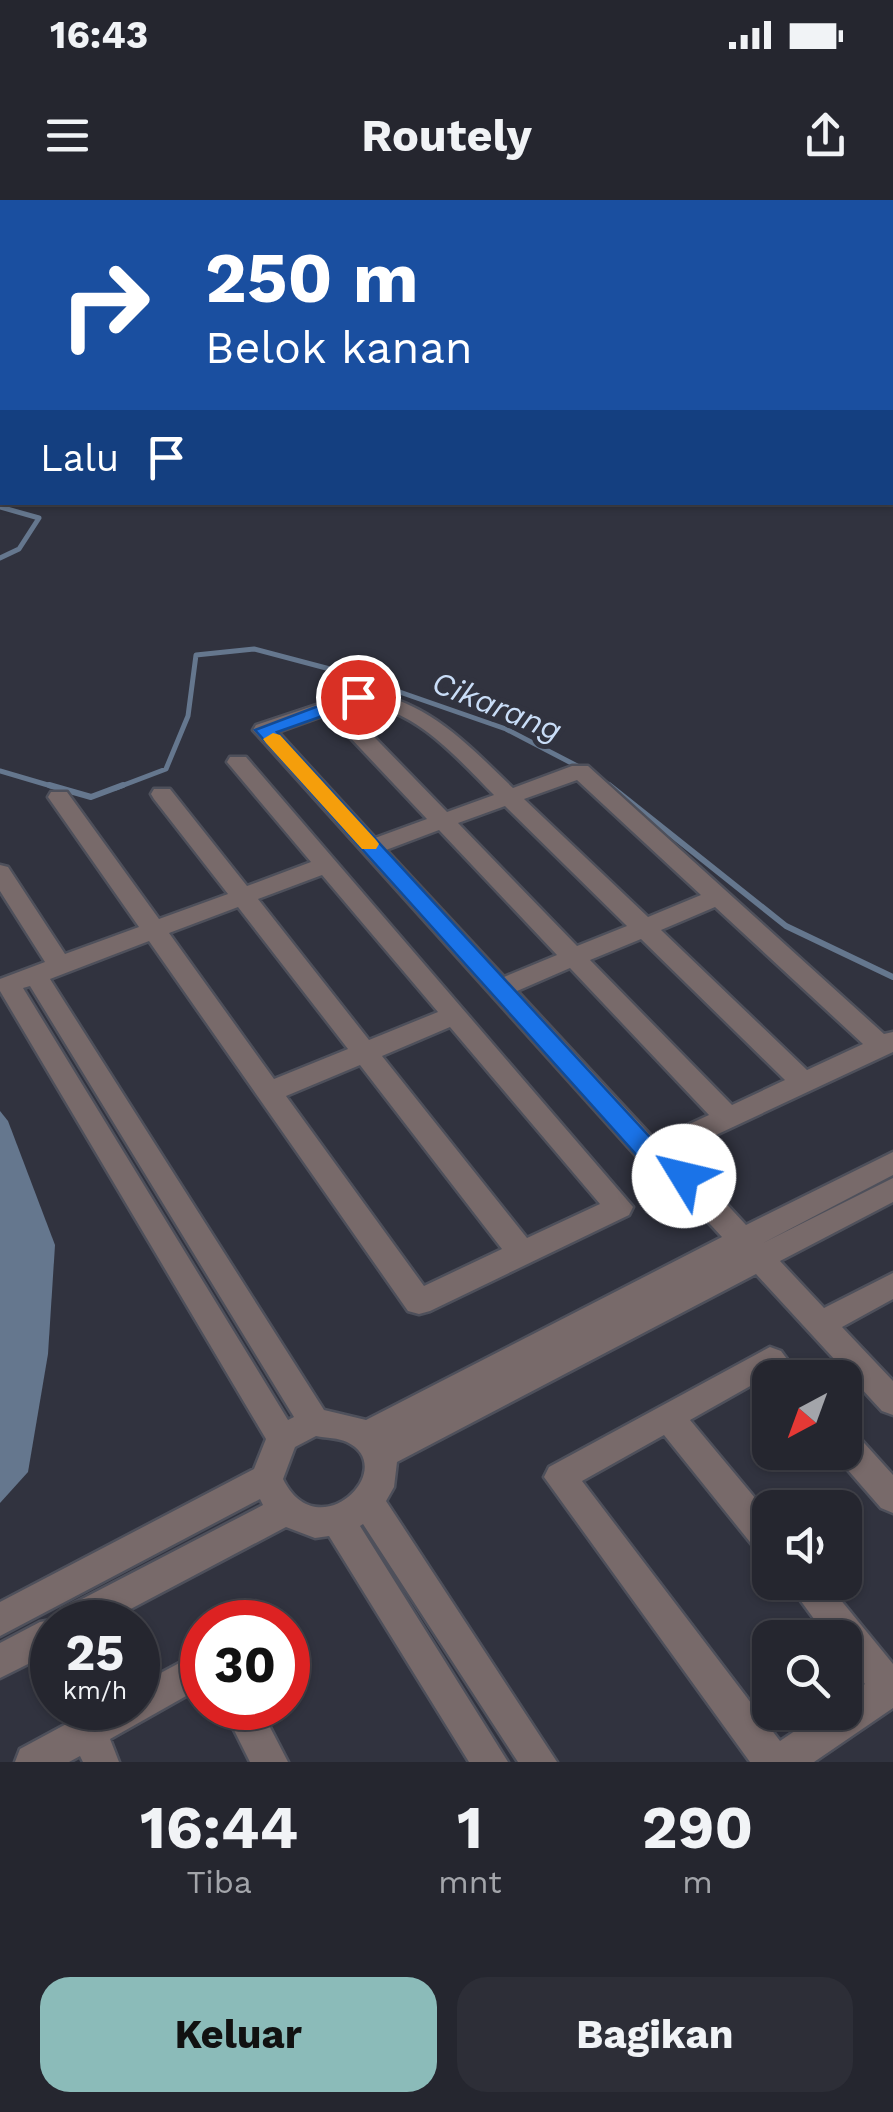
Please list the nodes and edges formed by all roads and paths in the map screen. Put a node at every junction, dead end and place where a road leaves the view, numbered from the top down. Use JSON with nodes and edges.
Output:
{"nodes":[{"id":1,"x":332,"y":706,"type":"junction"},
{"id":2,"x":238,"y":762,"type":"dead end"},
{"id":3,"x":162,"y":794,"type":"dead end"},
{"id":4,"x":509,"y":796,"type":"junction"},
{"id":5,"x":59,"y":797,"type":"dead end"},
{"id":6,"x":442,"y":821,"type":"junction"},
{"id":7,"x":371,"y":846,"type":"junction"},
{"id":8,"x":326,"y":865,"type":"junction"},
{"id":9,"x":0,"y":872,"type":"edge"},
{"id":10,"x":243,"y":896,"type":"junction"},
{"id":11,"x":718,"y":897,"type":"junction"},
{"id":12,"x":644,"y":928,"type":"junction"},
{"id":13,"x":154,"y":930,"type":"junction"},
{"id":14,"x":574,"y":958,"type":"junction"},
{"id":15,"x":20,"y":988,"type":"edge"},
{"id":16,"x":500,"y":988,"type":"junction"},
{"id":17,"x":455,"y":1015,"type":"junction"},
{"id":18,"x":50,"y":1026,"type":"junction"},
{"id":19,"x":887,"y":1044,"type":"edge"},
{"id":20,"x":364,"y":1052,"type":"junction"},
{"id":21,"x":804,"y":1083,"type":"junction"},
{"id":22,"x":269,"y":1092,"type":"junction"},
{"id":23,"x":728,"y":1118,"type":"junction"},
{"id":24,"x":651,"y":1154,"type":"junction"},
{"id":25,"x":893,"y":1162,"type":"edge"},
{"id":26,"x":161,"y":1176,"type":"junction"},
{"id":27,"x":132,"y":1189,"type":"junction"},
{"id":28,"x":893,"y":1189,"type":"edge"},
{"id":29,"x":751,"y":1249,"type":"junction"},
{"id":30,"x":522,"y":1253,"type":"junction"},
{"id":31,"x":893,"y":1285,"type":"edge"},
{"id":32,"x":821,"y":1324,"type":"junction"},
{"id":33,"x":752,"y":1370,"type":"edge"},
{"id":34,"x":893,"y":1402,"type":"edge"},
{"id":35,"x":668,"y":1416,"type":"junction"},
{"id":36,"x":314,"y":1422,"type":"junction"},
{"id":37,"x":282,"y":1438,"type":"junction"},
{"id":38,"x":374,"y":1445,"type":"junction"},
{"id":39,"x":862,"y":1463,"type":"edge"},
{"id":40,"x":266,"y":1479,"type":"junction"},
{"id":41,"x":893,"y":1498,"type":"edge"},
{"id":42,"x":284,"y":1511,"type":"junction"},
{"id":43,"x":353,"y":1513,"type":"junction"},
{"id":44,"x":752,"y":1519,"type":"edge"},
{"id":45,"x":116,"y":1600,"type":"edge"},
{"id":46,"x":819,"y":1600,"type":"edge"},
{"id":47,"x":0,"y":1620,"type":"edge"},
{"id":48,"x":30,"y":1646,"type":"edge"},
{"id":49,"x":0,"y":1662,"type":"edge"},
{"id":50,"x":892,"y":1689,"type":"edge"},
{"id":51,"x":253,"y":1730,"type":"edge"},
{"id":52,"x":95,"y":1747,"type":"edge"},
{"id":53,"x":33,"y":1762,"type":"edge"},
{"id":54,"x":270,"y":1762,"type":"edge"},
{"id":55,"x":490,"y":1762,"type":"edge"},
{"id":56,"x":539,"y":1762,"type":"edge"},
{"id":57,"x":772,"y":1762,"type":"edge"},
{"id":58,"x":782,"y":1762,"type":"edge"}],
"edges":[{"from":1,"to":4,"type":"street"},
{"from":1,"to":6,"type":"street"},
{"from":1,"to":7,"type":"street"},
{"from":2,"to":8,"type":"street"},
{"from":3,"to":10,"type":"street"},
{"from":4,"to":6,"type":"street"},
{"from":4,"to":11,"type":"street"},
{"from":4,"to":12,"type":"street"},
{"from":5,"to":13,"type":"street"},
{"from":6,"to":7,"type":"street"},
{"from":6,"to":14,"type":"street"},
{"from":7,"to":16,"type":"street"},
{"from":8,"to":10,"type":"street"},
{"from":8,"to":17,"type":"street"},
{"from":9,"to":15,"type":"street"},
{"from":10,"to":13,"type":"street"},
{"from":10,"to":20,"type":"street"},
{"from":11,"to":12,"type":"street"},
{"from":11,"to":19,"type":"street"},
{"from":12,"to":14,"type":"street"},
{"from":12,"to":21,"type":"street"},
{"from":13,"to":15,"type":"street"},
{"from":13,"to":22,"type":"street"},
{"from":14,"to":16,"type":"street"},
{"from":14,"to":23,"type":"street"},
{"from":15,"to":18,"type":"street"},
{"from":16,"to":24,"type":"street"},
{"from":17,"to":20,"type":"street"},
{"from":17,"to":30,"type":"street"},
{"from":18,"to":26,"type":"street"},
{"from":18,"to":27,"type":"street"},
{"from":19,"to":21,"type":"street"},
{"from":20,"to":22,"type":"street"},
{"from":20,"to":30,"type":"street"},
{"from":21,"to":23,"type":"street"},
{"from":22,"to":30,"type":"street"},
{"from":23,"to":24,"type":"street"},
{"from":24,"to":29,"type":"street"},
{"from":25,"to":29,"type":"street"},
{"from":26,"to":27,"type":"street"},
{"from":26,"to":36,"type":"street"},
{"from":27,"to":37,"type":"street"},
{"from":28,"to":29,"type":"street"},
{"from":29,"to":32,"type":"street"},
{"from":29,"to":38,"type":"street"},
{"from":31,"to":32,"type":"street"},
{"from":32,"to":34,"type":"street"},
{"from":33,"to":35,"type":"street"},
{"from":35,"to":44,"type":"street"},
{"from":35,"to":57,"type":"street"},
{"from":36,"to":37,"type":"street"},
{"from":36,"to":38,"type":"street"},
{"from":37,"to":40,"type":"street"},
{"from":38,"to":43,"type":"street"},
{"from":39,"to":41,"type":"street"},
{"from":40,"to":42,"type":"street"},
{"from":40,"to":47,"type":"street"},
{"from":42,"to":43,"type":"street"},
{"from":42,"to":45,"type":"street"},
{"from":43,"to":55,"type":"street"},
{"from":43,"to":56,"type":"street"},
{"from":46,"to":50,"type":"street"},
{"from":48,"to":49,"type":"street"},
{"from":50,"to":58,"type":"street"},
{"from":51,"to":54,"type":"street"},
{"from":52,"to":53,"type":"street"}]}
